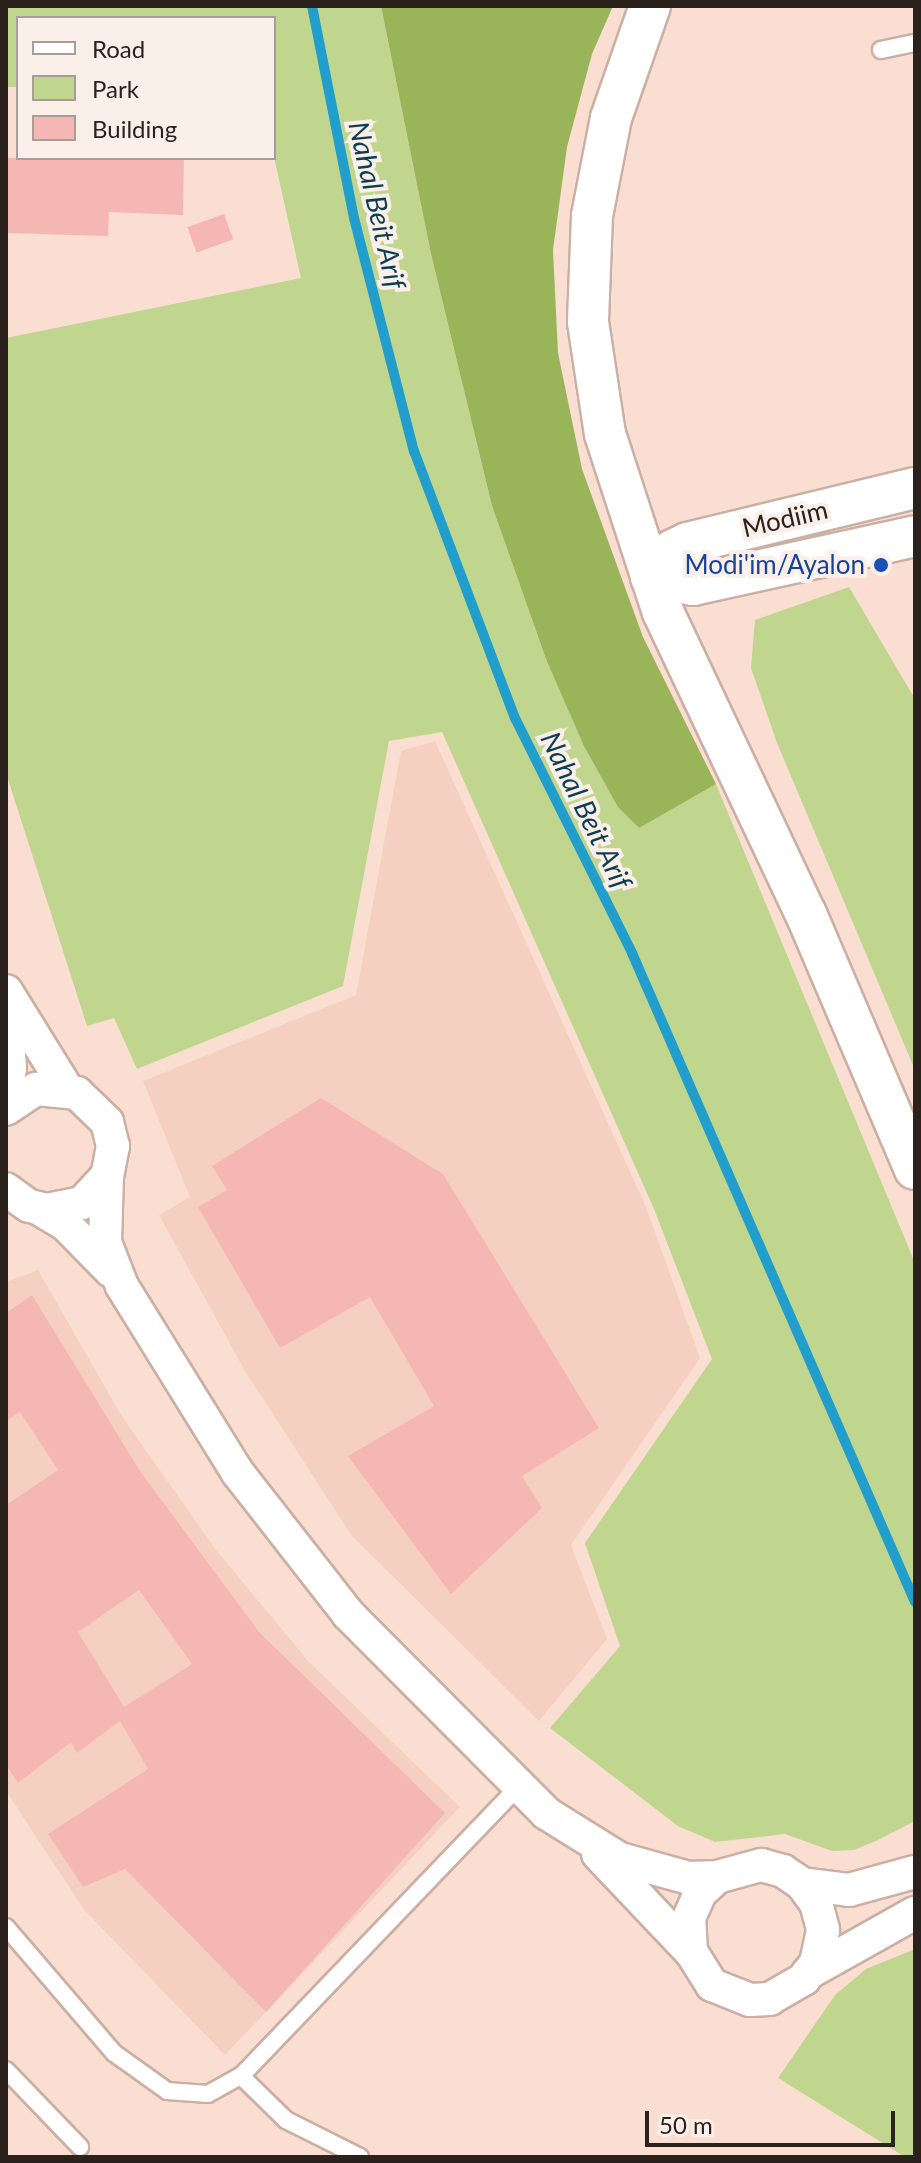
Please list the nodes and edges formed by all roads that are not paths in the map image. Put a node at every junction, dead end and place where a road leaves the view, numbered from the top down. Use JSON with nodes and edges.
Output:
{"nodes":[{"id":1,"x":650,"y":6,"type":"edge"},
{"id":2,"x":915,"y":43,"type":"edge"},
{"id":3,"x":881,"y":50,"type":"dead end"},
{"id":4,"x":915,"y":488,"type":"edge"},
{"id":5,"x":915,"y":536,"type":"edge"},
{"id":6,"x":651,"y":577,"type":"junction"},
{"id":7,"x":6,"y":991,"type":"edge"},
{"id":8,"x":6,"y":1013,"type":"edge"},
{"id":9,"x":68,"y":1091,"type":"junction"},
{"id":10,"x":6,"y":1092,"type":"edge"},
{"id":11,"x":6,"y":1109,"type":"edge"},
{"id":12,"x":915,"y":1169,"type":"edge"},
{"id":13,"x":107,"y":1176,"type":"junction"},
{"id":14,"x":6,"y":1189,"type":"edge"},
{"id":15,"x":38,"y":1208,"type":"junction"},
{"id":16,"x":122,"y":1286,"type":"junction"},
{"id":17,"x":518,"y":1787,"type":"junction"},
{"id":18,"x":581,"y":1837,"type":"junction"},
{"id":19,"x":915,"y":1872,"type":"edge"},
{"id":20,"x":717,"y":1877,"type":"junction"},
{"id":21,"x":802,"y":1884,"type":"junction"},
{"id":22,"x":915,"y":1913,"type":"edge"},
{"id":23,"x":6,"y":1927,"type":"edge"},
{"id":24,"x":691,"y":1952,"type":"junction"},
{"id":25,"x":808,"y":1973,"type":"junction"},
{"id":26,"x":6,"y":2070,"type":"edge"},
{"id":27,"x":241,"y":2076,"type":"junction"},
{"id":28,"x":80,"y":2147,"type":"dead end"},
{"id":29,"x":360,"y":2157,"type":"edge"}],
"edges":[{"from":1,"to":6,"type":"street"},
{"from":2,"to":3,"type":"lane"},
{"from":4,"to":6,"type":"street","name":"Modiim"},
{"from":5,"to":6,"type":"street","name":"Modiim"},
{"from":6,"to":12,"type":"street"},
{"from":7,"to":9,"type":"street"},
{"from":8,"to":10,"type":"street"},
{"from":9,"to":11,"type":"street"},
{"from":9,"to":13,"type":"street"},
{"from":13,"to":15,"type":"street"},
{"from":13,"to":16,"type":"street"},
{"from":14,"to":15,"type":"street"},
{"from":15,"to":16,"type":"street"},
{"from":16,"to":17,"type":"street"},
{"from":17,"to":18,"type":"street"},
{"from":17,"to":27,"type":"lane"},
{"from":18,"to":20,"type":"street"},
{"from":18,"to":24,"type":"street"},
{"from":19,"to":21,"type":"street"},
{"from":20,"to":21,"type":"street"},
{"from":20,"to":24,"type":"street"},
{"from":21,"to":25,"type":"street"},
{"from":22,"to":25,"type":"street"},
{"from":23,"to":27,"type":"lane"},
{"from":24,"to":25,"type":"street"},
{"from":26,"to":28,"type":"lane"},
{"from":27,"to":29,"type":"lane"}]}
